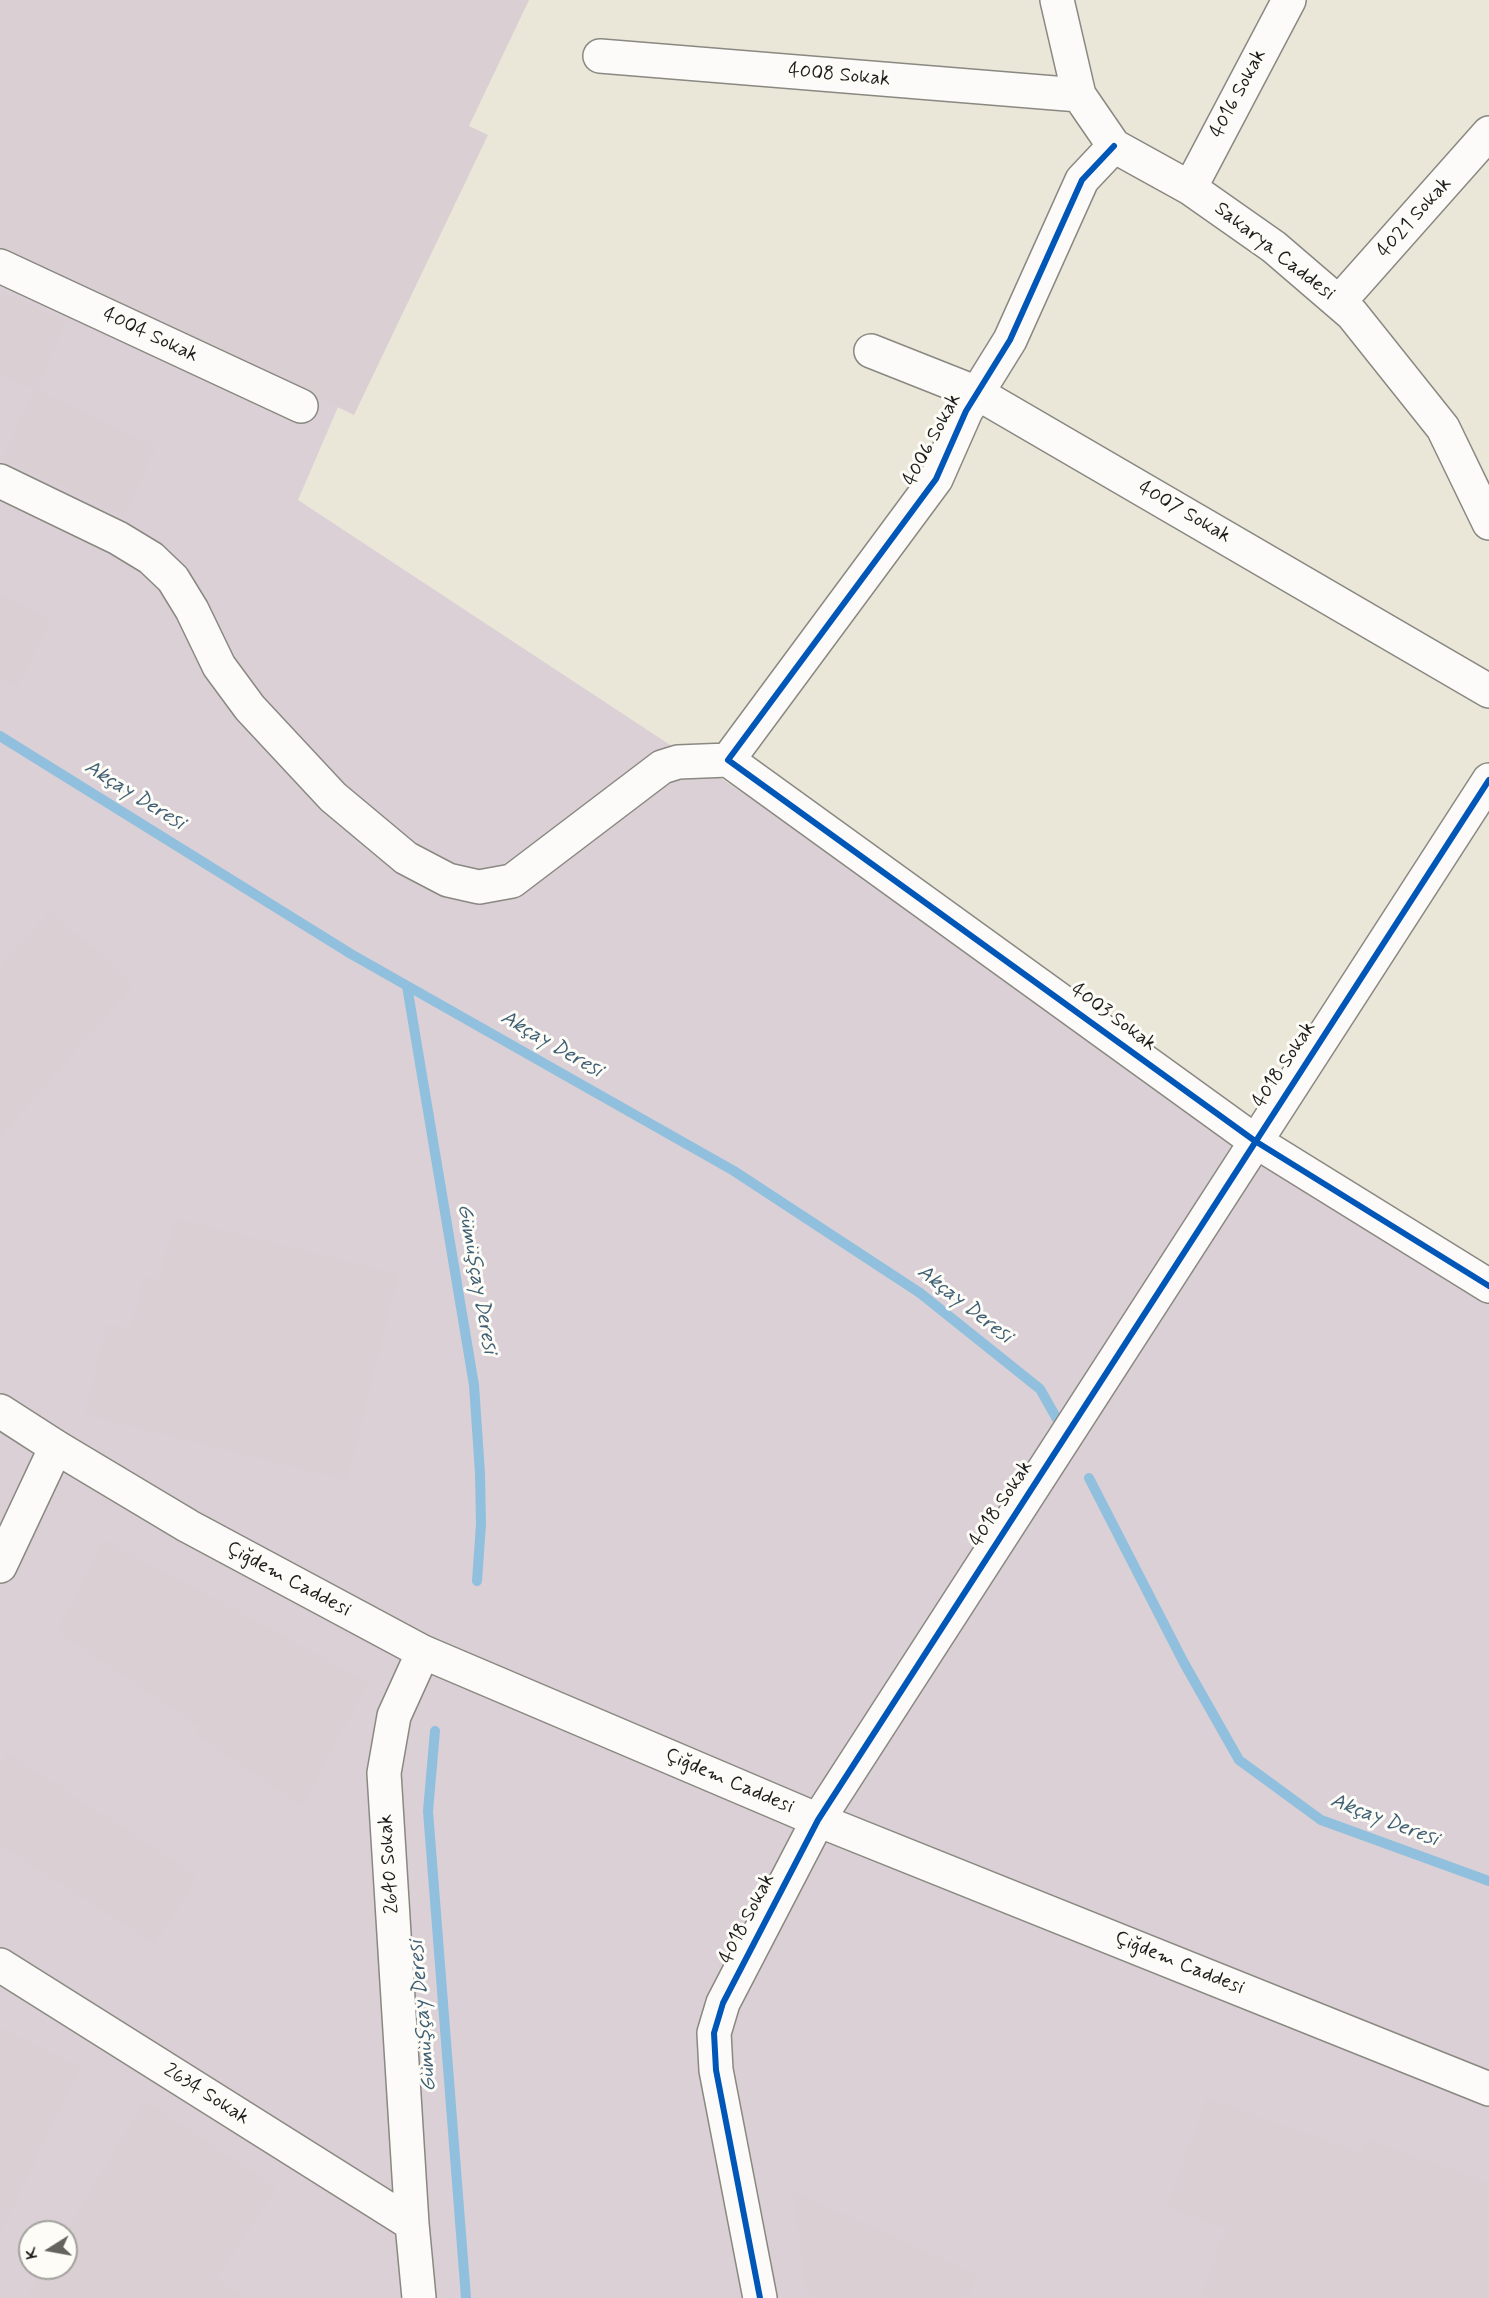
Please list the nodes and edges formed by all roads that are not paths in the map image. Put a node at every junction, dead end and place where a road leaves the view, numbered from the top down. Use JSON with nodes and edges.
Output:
{"nodes":[{"id":1,"x":1058,"y":0,"type":"edge"},
{"id":2,"x":1289,"y":0,"type":"edge"},
{"id":3,"x":600,"y":56,"type":"dead end"},
{"id":4,"x":1078,"y":95,"type":"junction"},
{"id":5,"x":1486,"y":142,"type":"edge"},
{"id":6,"x":1114,"y":146,"type":"junction"},
{"id":7,"x":1190,"y":188,"type":"junction"},
{"id":8,"x":0,"y":266,"type":"edge"},
{"id":9,"x":1339,"y":302,"type":"junction"},
{"id":10,"x":871,"y":351,"type":"dead end"},
{"id":11,"x":977,"y":393,"type":"junction"},
{"id":12,"x":301,"y":406,"type":"dead end"},
{"id":13,"x":0,"y":481,"type":"edge"},
{"id":14,"x":1489,"y":523,"type":"edge"},
{"id":15,"x":1489,"y":691,"type":"edge"},
{"id":16,"x":728,"y":760,"type":"junction"},
{"id":17,"x":1489,"y":780,"type":"edge"},
{"id":18,"x":1255,"y":1141,"type":"junction"},
{"id":19,"x":1489,"y":1286,"type":"edge"},
{"id":20,"x":0,"y":1411,"type":"edge"},
{"id":21,"x":56,"y":1447,"type":"junction"},
{"id":22,"x":0,"y":1566,"type":"edge"},
{"id":23,"x":423,"y":1653,"type":"junction"},
{"id":24,"x":818,"y":1820,"type":"junction"},
{"id":25,"x":0,"y":1965,"type":"edge"},
{"id":26,"x":1489,"y":2089,"type":"edge"},
{"id":27,"x":412,"y":2224,"type":"junction"},
{"id":28,"x":419,"y":2298,"type":"edge"},
{"id":29,"x":760,"y":2298,"type":"edge"}],
"edges":[{"from":1,"to":4,"type":"street","name":"Sakarya Caddesi"},
{"from":2,"to":7,"type":"street","name":"4016 Sokak"},
{"from":3,"to":4,"type":"street","name":"4008 Sokak"},
{"from":4,"to":6,"type":"street","name":"Sakarya Caddesi"},
{"from":5,"to":9,"type":"street","name":"4021 Sokak"},
{"from":6,"to":7,"type":"street","name":"Sakarya Caddesi"},
{"from":6,"to":11,"type":"street","name":"4006 Sokak"},
{"from":7,"to":9,"type":"street","name":"Sakarya Caddesi"},
{"from":8,"to":12,"type":"street","name":"4004 Sokak"},
{"from":9,"to":14,"type":"street","name":"Sakarya Caddesi"},
{"from":10,"to":11,"type":"street","name":"4007 Sokak"},
{"from":11,"to":15,"type":"street","name":"4007 Sokak"},
{"from":11,"to":16,"type":"street","name":"4006 Sokak"},
{"from":13,"to":16,"type":"street"},
{"from":16,"to":18,"type":"street","name":"4003 Sokak"},
{"from":17,"to":18,"type":"street","name":"4018 Sokak"},
{"from":18,"to":19,"type":"street","name":"4003 Sokak"},
{"from":18,"to":24,"type":"street","name":"4018 Sokak"},
{"from":20,"to":21,"type":"street","name":"Çiğdem Caddesi"},
{"from":21,"to":22,"type":"street"},
{"from":21,"to":23,"type":"street","name":"Çiğdem Caddesi"},
{"from":23,"to":24,"type":"street","name":"Çiğdem Caddesi"},
{"from":23,"to":27,"type":"street","name":"2640 Sokak"},
{"from":24,"to":26,"type":"street","name":"Çiğdem Caddesi"},
{"from":24,"to":29,"type":"street","name":"4018 Sokak"},
{"from":25,"to":27,"type":"street","name":"2634 Sokak"},
{"from":27,"to":28,"type":"street","name":"2640 Sokak"}]}
